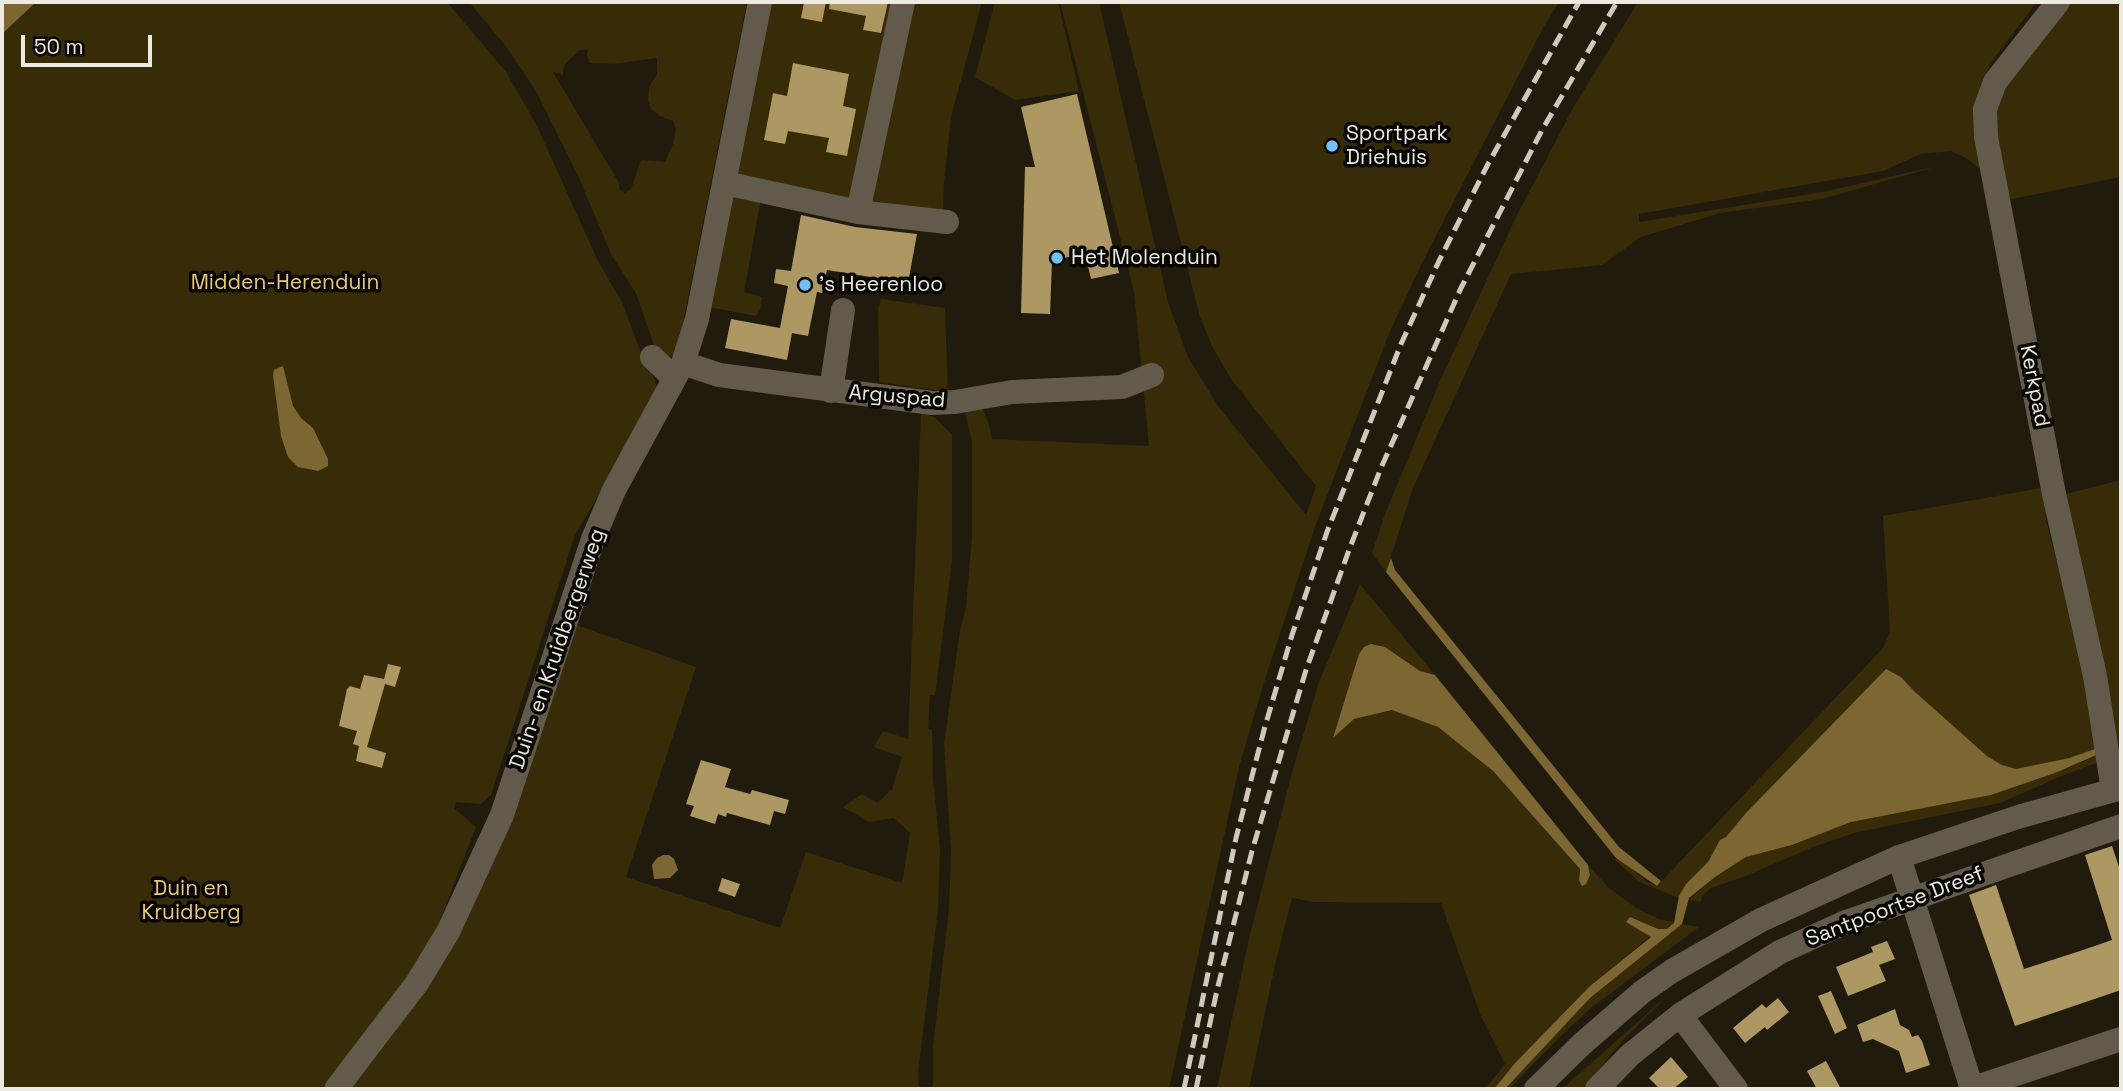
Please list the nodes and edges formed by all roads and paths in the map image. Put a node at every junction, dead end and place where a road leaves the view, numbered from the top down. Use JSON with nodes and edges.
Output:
{"nodes":[{"id":1,"x":760,"y":2,"type":"edge"},
{"id":2,"x":903,"y":2,"type":"edge"},
{"id":3,"x":2058,"y":2,"type":"edge"},
{"id":4,"x":725,"y":183,"type":"junction"},
{"id":5,"x":858,"y":212,"type":"junction"},
{"id":6,"x":947,"y":222,"type":"dead end"},
{"id":7,"x":843,"y":310,"type":"dead end"},
{"id":8,"x":652,"y":357,"type":"dead end"},
{"id":9,"x":679,"y":370,"type":"junction"},
{"id":10,"x":1152,"y":375,"type":"dead end"},
{"id":11,"x":831,"y":391,"type":"junction"},
{"id":12,"x":2116,"y":781,"type":"edge"},
{"id":13,"x":2121,"y":825,"type":"edge"},
{"id":14,"x":1899,"y":857,"type":"junction"},
{"id":15,"x":1911,"y":898,"type":"junction"},
{"id":16,"x":1680,"y":1015,"type":"junction"},
{"id":17,"x":2121,"y":1039,"type":"edge"},
{"id":18,"x":336,"y":1089,"type":"edge"},
{"id":19,"x":1536,"y":1089,"type":"edge"},
{"id":20,"x":1597,"y":1089,"type":"edge"},
{"id":21,"x":1736,"y":1089,"type":"edge"},
{"id":22,"x":1972,"y":1089,"type":"edge"}],
"edges":[{"from":1,"to":4,"type":"street","name":"Duin- en Kruidbergerweg"},
{"from":2,"to":5,"type":"street"},
{"from":3,"to":12,"type":"street","name":"Kerkpad"},
{"from":4,"to":5,"type":"street"},
{"from":4,"to":9,"type":"street","name":"Duin- en Kruidbergerweg"},
{"from":5,"to":6,"type":"street"},
{"from":7,"to":11,"type":"street"},
{"from":8,"to":9,"type":"street"},
{"from":9,"to":11,"type":"street","name":"Arguspad"},
{"from":9,"to":18,"type":"street","name":"Duin- en Kruidbergerweg"},
{"from":10,"to":11,"type":"street","name":"Arguspad"},
{"from":12,"to":14,"type":"street","name":"Santpoortse Dreef"},
{"from":13,"to":15,"type":"street","name":"Santpoortse Dreef"},
{"from":14,"to":15,"type":"street"},
{"from":14,"to":19,"type":"street","name":"Santpoortse Dreef"},
{"from":15,"to":16,"type":"street","name":"Santpoortse Dreef"},
{"from":15,"to":22,"type":"street"},
{"from":16,"to":20,"type":"street","name":"Santpoortse Dreef"},
{"from":16,"to":21,"type":"street"},
{"from":17,"to":22,"type":"street"}]}
